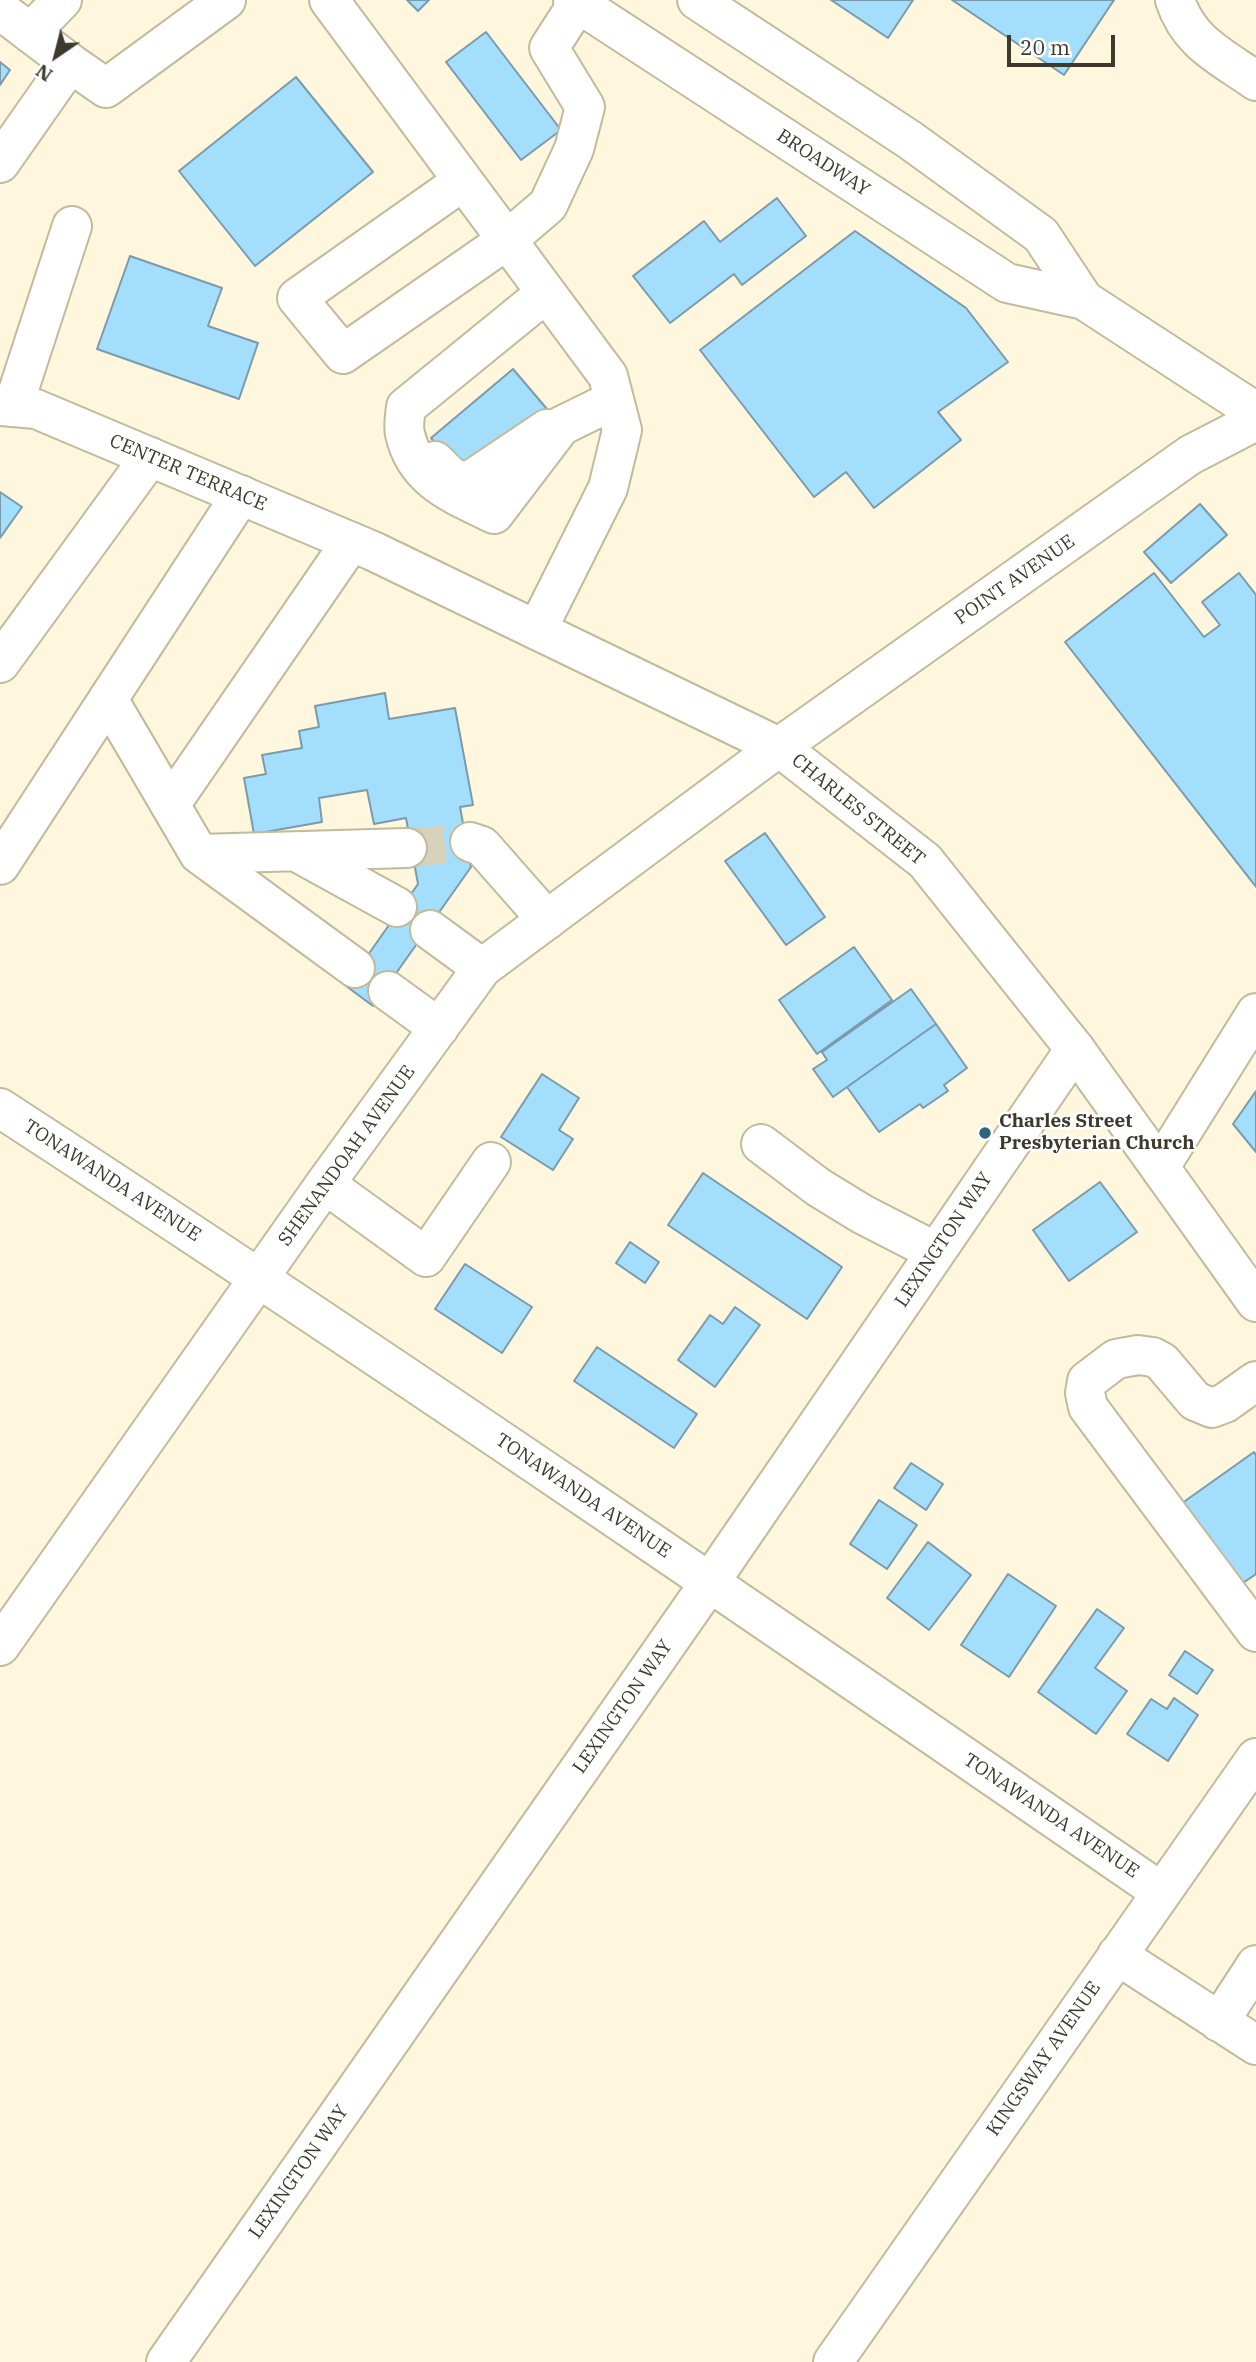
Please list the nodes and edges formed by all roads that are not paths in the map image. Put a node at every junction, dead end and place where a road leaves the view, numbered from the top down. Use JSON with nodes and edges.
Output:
{"nodes":[{"id":1,"x":62,"y":0,"type":"edge"},
{"id":2,"x":226,"y":0,"type":"edge"},
{"id":3,"x":329,"y":0,"type":"edge"},
{"id":4,"x":697,"y":0,"type":"edge"},
{"id":5,"x":1175,"y":0,"type":"edge"},
{"id":6,"x":576,"y":1,"type":"edge"},
{"id":7,"x":0,"y":10,"type":"edge"},
{"id":8,"x":30,"y":33,"type":"junction"},
{"id":9,"x":70,"y":63,"type":"junction"},
{"id":10,"x":1256,"y":81,"type":"edge"},
{"id":11,"x":0,"y":163,"type":"edge"},
{"id":12,"x":463,"y":181,"type":"junction"},
{"id":13,"x":72,"y":226,"type":"dead end"},
{"id":14,"x":507,"y":240,"type":"junction"},
{"id":15,"x":546,"y":293,"type":"junction"},
{"id":16,"x":1084,"y":300,"type":"junction"},
{"id":17,"x":614,"y":400,"type":"junction"},
{"id":18,"x":7,"y":406,"type":"edge"},
{"id":19,"x":1256,"y":412,"type":"edge"},
{"id":20,"x":1256,"y":421,"type":"edge"},
{"id":21,"x":150,"y":457,"type":"junction"},
{"id":22,"x":241,"y":495,"type":"junction"},
{"id":23,"x":362,"y":546,"type":"junction"},
{"id":24,"x":537,"y":630,"type":"junction"},
{"id":25,"x":0,"y":663,"type":"edge"},
{"id":26,"x":108,"y":699,"type":"junction"},
{"id":27,"x":779,"y":747,"type":"junction"},
{"id":28,"x":170,"y":805,"type":"junction"},
{"id":29,"x":470,"y":842,"type":"tunnel mouth"},
{"id":30,"x":407,"y":848,"type":"tunnel mouth"},
{"id":31,"x":296,"y":852,"type":"junction"},
{"id":32,"x":199,"y":855,"type":"junction"},
{"id":33,"x":0,"y":865,"type":"edge"},
{"id":34,"x":397,"y":907,"type":"dead end"},
{"id":35,"x":547,"y":919,"type":"junction"},
{"id":36,"x":430,"y":930,"type":"dead end"},
{"id":37,"x":355,"y":968,"type":"dead end"},
{"id":38,"x":482,"y":968,"type":"junction"},
{"id":39,"x":388,"y":991,"type":"dead end"},
{"id":40,"x":1256,"y":1013,"type":"edge"},
{"id":41,"x":439,"y":1028,"type":"junction"},
{"id":42,"x":1075,"y":1049,"type":"junction"},
{"id":43,"x":0,"y":1108,"type":"edge"},
{"id":44,"x":761,"y":1144,"type":"dead end"},
{"id":45,"x":491,"y":1162,"type":"dead end"},
{"id":46,"x":1160,"y":1167,"type":"junction"},
{"id":47,"x":325,"y":1184,"type":"junction"},
{"id":48,"x":936,"y":1252,"type":"junction"},
{"id":49,"x":260,"y":1277,"type":"junction"},
{"id":50,"x":1256,"y":1303,"type":"edge"},
{"id":51,"x":1256,"y":1381,"type":"edge"},
{"id":52,"x":710,"y":1582,"type":"junction"},
{"id":53,"x":1256,"y":1632,"type":"edge"},
{"id":54,"x":0,"y":1647,"type":"edge"},
{"id":55,"x":1256,"y":1758,"type":"edge"},
{"id":56,"x":1245,"y":1797,"type":"edge"},
{"id":57,"x":1161,"y":1892,"type":"junction"},
{"id":58,"x":1117,"y":1955,"type":"junction"},
{"id":59,"x":1256,"y":1965,"type":"edge"},
{"id":60,"x":1219,"y":2022,"type":"junction"},
{"id":61,"x":1256,"y":2045,"type":"edge"},
{"id":62,"x":166,"y":2362,"type":"edge"},
{"id":63,"x":833,"y":2362,"type":"edge"}],
"edges":[{"from":1,"to":8,"type":"street"},
{"from":2,"to":9,"type":"street"},
{"from":3,"to":12,"type":"street"},
{"from":4,"to":16,"type":"street","name":"BROADWAY"},
{"from":5,"to":10,"type":"street"},
{"from":6,"to":14,"type":"street"},
{"from":6,"to":16,"type":"street","name":"BROADWAY"},
{"from":7,"to":8,"type":"street"},
{"from":8,"to":9,"type":"street"},
{"from":9,"to":11,"type":"street"},
{"from":12,"to":14,"type":"street"},
{"from":12,"to":14,"type":"street"},
{"from":13,"to":18,"type":"street"},
{"from":14,"to":15,"type":"street"},
{"from":15,"to":17,"type":"street"},
{"from":15,"to":17,"type":"street"},
{"from":16,"to":19,"type":"street","name":"BROADWAY"},
{"from":17,"to":24,"type":"street"},
{"from":18,"to":21,"type":"street","name":"CENTER TERRACE"},
{"from":20,"to":27,"type":"street","name":"POINT AVENUE"},
{"from":21,"to":22,"type":"street","name":"CENTER TERRACE"},
{"from":21,"to":25,"type":"street"},
{"from":22,"to":23,"type":"street","name":"CENTER TERRACE"},
{"from":22,"to":26,"type":"street"},
{"from":23,"to":24,"type":"street","name":"CHARLES STREET"},
{"from":23,"to":28,"type":"street"},
{"from":24,"to":27,"type":"street","name":"CHARLES STREET"},
{"from":26,"to":28,"type":"street"},
{"from":26,"to":33,"type":"street"},
{"from":27,"to":35,"type":"street","name":"SHENANDOAH AVENUE"},
{"from":27,"to":42,"type":"street","name":"CHARLES STREET"},
{"from":28,"to":32,"type":"street"},
{"from":29,"to":35,"type":"street"},
{"from":30,"to":31,"type":"street"},
{"from":31,"to":32,"type":"street"},
{"from":31,"to":34,"type":"street"},
{"from":32,"to":37,"type":"street"},
{"from":35,"to":38,"type":"street","name":"SHENANDOAH AVENUE"},
{"from":36,"to":38,"type":"street"},
{"from":38,"to":41,"type":"street","name":"SHENANDOAH AVENUE"},
{"from":39,"to":41,"type":"street"},
{"from":40,"to":46,"type":"street"},
{"from":41,"to":47,"type":"street","name":"SHENANDOAH AVENUE"},
{"from":42,"to":46,"type":"street","name":"CHARLES STREET"},
{"from":42,"to":48,"type":"street","name":"LEXINGTON WAY"},
{"from":43,"to":49,"type":"street","name":"TONAWANDA AVENUE"},
{"from":44,"to":48,"type":"street"},
{"from":45,"to":47,"type":"street"},
{"from":46,"to":50,"type":"street","name":"CHARLES STREET"},
{"from":47,"to":49,"type":"street","name":"SHENANDOAH AVENUE"},
{"from":48,"to":52,"type":"street","name":"LEXINGTON WAY"},
{"from":49,"to":52,"type":"street","name":"TONAWANDA AVENUE"},
{"from":49,"to":54,"type":"street","name":"SHENANDOAH AVENUE"},
{"from":51,"to":53,"type":"street"},
{"from":52,"to":57,"type":"street","name":"TONAWANDA AVENUE"},
{"from":52,"to":62,"type":"street","name":"LEXINGTON WAY"},
{"from":55,"to":56,"type":"street","name":"KINGSWAY AVENUE"},
{"from":56,"to":57,"type":"street","name":"KINGSWAY AVENUE"},
{"from":57,"to":58,"type":"street","name":"KINGSWAY AVENUE"},
{"from":58,"to":60,"type":"street"},
{"from":58,"to":63,"type":"street","name":"KINGSWAY AVENUE"},
{"from":59,"to":60,"type":"street"},
{"from":60,"to":61,"type":"street"}]}
